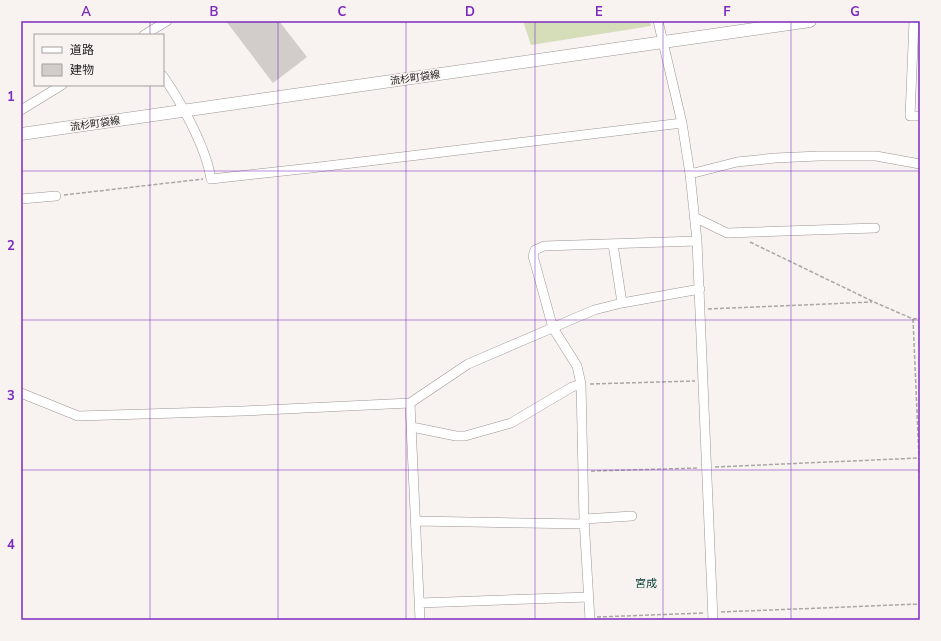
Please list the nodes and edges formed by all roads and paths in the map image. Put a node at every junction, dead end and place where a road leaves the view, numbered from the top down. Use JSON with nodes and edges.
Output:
{"nodes":[{"id":1,"x":167,"y":21,"type":"edge"},
{"id":2,"x":658,"y":21,"type":"edge"},
{"id":3,"x":810,"y":21,"type":"edge"},
{"id":4,"x":914,"y":21,"type":"edge"},
{"id":5,"x":146,"y":34,"type":"edge"},
{"id":6,"x":663,"y":42,"type":"junction"},
{"id":7,"x":164,"y":77,"type":"edge"},
{"id":8,"x":60,"y":86,"type":"edge"},
{"id":9,"x":21,"y":110,"type":"edge"},
{"id":10,"x":184,"y":111,"type":"junction"},
{"id":11,"x":920,"y":116,"type":"edge"},
{"id":12,"x":682,"y":123,"type":"junction"},
{"id":13,"x":21,"y":134,"type":"edge"},
{"id":14,"x":920,"y":164,"type":"edge"},
{"id":15,"x":690,"y":174,"type":"junction"},
{"id":16,"x":211,"y":179,"type":"junction"},
{"id":17,"x":56,"y":196,"type":"joint"},
{"id":18,"x":21,"y":199,"type":"edge"},
{"id":19,"x":694,"y":217,"type":"junction"},
{"id":20,"x":875,"y":228,"type":"dead end"},
{"id":21,"x":746,"y":240,"type":"dead end"},
{"id":22,"x":697,"y":241,"type":"junction"},
{"id":23,"x":613,"y":244,"type":"junction"},
{"id":24,"x":700,"y":289,"type":"junction"},
{"id":25,"x":874,"y":302,"type":"junction"},
{"id":26,"x":622,"y":303,"type":"junction"},
{"id":27,"x":700,"y":309,"type":"junction"},
{"id":28,"x":920,"y":318,"type":"edge"},
{"id":29,"x":913,"y":319,"type":"junction"},
{"id":30,"x":553,"y":328,"type":"junction"},
{"id":31,"x":703,"y":381,"type":"junction"},
{"id":32,"x":580,"y":384,"type":"junction"},
{"id":33,"x":21,"y":393,"type":"edge"},
{"id":34,"x":410,"y":403,"type":"junction"},
{"id":35,"x":412,"y":427,"type":"junction"},
{"id":36,"x":919,"y":458,"type":"junction"},
{"id":37,"x":707,"y":468,"type":"junction"},
{"id":38,"x":583,"y":471,"type":"junction"},
{"id":39,"x":632,"y":516,"type":"dead end"},
{"id":40,"x":920,"y":519,"type":"edge"},
{"id":41,"x":416,"y":521,"type":"junction"},
{"id":42,"x":584,"y":521,"type":"junction"},
{"id":43,"x":589,"y":597,"type":"junction"},
{"id":44,"x":419,"y":603,"type":"junction"},
{"id":45,"x":920,"y":604,"type":"edge"},
{"id":46,"x":713,"y":616,"type":"edge"},
{"id":47,"x":590,"y":618,"type":"edge"},
{"id":48,"x":420,"y":620,"type":"edge"}],
"edges":[{"from":1,"to":5,"type":"street"},
{"from":2,"to":6,"type":"street"},
{"from":3,"to":6,"type":"main road","name":"流杉町袋線"},
{"from":4,"to":11,"type":"street"},
{"from":6,"to":10,"type":"main road","name":"流杉町袋線"},
{"from":6,"to":12,"type":"street"},
{"from":7,"to":10,"type":"street"},
{"from":8,"to":9,"type":"street"},
{"from":10,"to":13,"type":"main road","name":"流杉町袋線"},
{"from":10,"to":16,"type":"street"},
{"from":12,"to":15,"type":"street"},
{"from":12,"to":16,"type":"street"},
{"from":14,"to":15,"type":"street"},
{"from":15,"to":19,"type":"street"},
{"from":16,"to":17,"type":"path"},
{"from":17,"to":18,"type":"street"},
{"from":19,"to":20,"type":"street"},
{"from":19,"to":22,"type":"street"},
{"from":21,"to":25,"type":"path"},
{"from":22,"to":23,"type":"street"},
{"from":22,"to":24,"type":"street"},
{"from":23,"to":26,"type":"street"},
{"from":23,"to":30,"type":"street"},
{"from":24,"to":26,"type":"street"},
{"from":24,"to":27,"type":"street"},
{"from":25,"to":27,"type":"path"},
{"from":25,"to":29,"type":"path"},
{"from":26,"to":30,"type":"street"},
{"from":27,"to":31,"type":"street"},
{"from":28,"to":29,"type":"path"},
{"from":29,"to":36,"type":"path"},
{"from":30,"to":32,"type":"street"},
{"from":30,"to":34,"type":"street"},
{"from":31,"to":32,"type":"path"},
{"from":31,"to":37,"type":"street"},
{"from":32,"to":35,"type":"street"},
{"from":32,"to":38,"type":"street"},
{"from":33,"to":34,"type":"street"},
{"from":34,"to":35,"type":"street"},
{"from":35,"to":41,"type":"street"},
{"from":36,"to":37,"type":"path"},
{"from":36,"to":40,"type":"path"},
{"from":37,"to":38,"type":"path"},
{"from":37,"to":46,"type":"street"},
{"from":38,"to":42,"type":"street"},
{"from":39,"to":42,"type":"street"},
{"from":41,"to":42,"type":"street"},
{"from":41,"to":44,"type":"street"},
{"from":42,"to":43,"type":"street"},
{"from":43,"to":44,"type":"street"},
{"from":43,"to":47,"type":"street"},
{"from":44,"to":48,"type":"street"},
{"from":45,"to":46,"type":"path"},
{"from":46,"to":47,"type":"path"}]}
